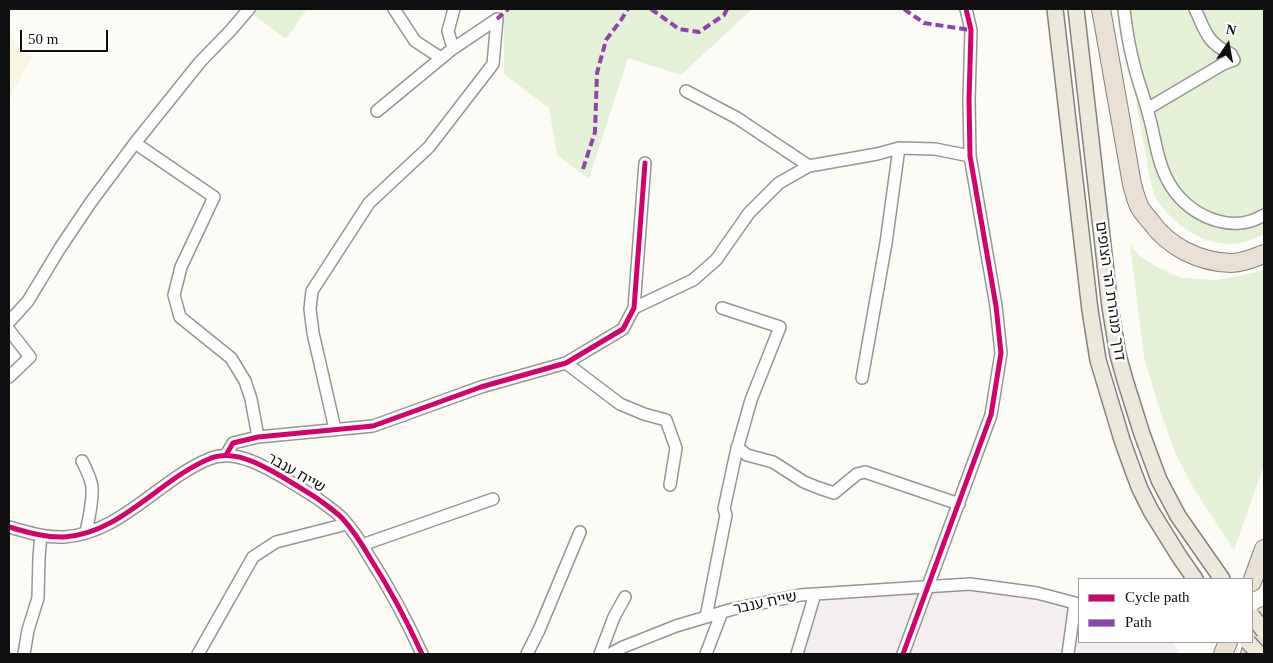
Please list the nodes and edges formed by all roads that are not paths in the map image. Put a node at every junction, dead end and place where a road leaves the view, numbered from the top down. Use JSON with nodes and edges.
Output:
{"nodes":[{"id":1,"x":394,"y":9,"type":"edge"},
{"id":2,"x":454,"y":9,"type":"edge"},
{"id":3,"x":966,"y":9,"type":"edge"},
{"id":4,"x":1055,"y":9,"type":"edge"},
{"id":5,"x":1076,"y":9,"type":"edge"},
{"id":6,"x":1101,"y":9,"type":"edge"},
{"id":7,"x":1124,"y":9,"type":"edge"},
{"id":8,"x":1194,"y":9,"type":"edge"},
{"id":9,"x":249,"y":10,"type":"edge"},
{"id":10,"x":453,"y":48,"type":"junction"},
{"id":11,"x":441,"y":58,"type":"junction"},
{"id":12,"x":686,"y":91,"type":"dead end"},
{"id":13,"x":1147,"y":109,"type":"junction"},
{"id":14,"x":377,"y":111,"type":"dead end"},
{"id":15,"x":135,"y":143,"type":"junction"},
{"id":16,"x":899,"y":148,"type":"junction"},
{"id":17,"x":970,"y":156,"type":"junction"},
{"id":18,"x":645,"y":163,"type":"dead end"},
{"id":19,"x":809,"y":166,"type":"junction"},
{"id":20,"x":1264,"y":215,"type":"edge"},
{"id":21,"x":1264,"y":254,"type":"edge"},
{"id":22,"x":634,"y":308,"type":"junction"},
{"id":23,"x":722,"y":308,"type":"dead end"},
{"id":24,"x":9,"y":322,"type":"edge"},
{"id":25,"x":9,"y":330,"type":"edge"},
{"id":26,"x":566,"y":363,"type":"junction"},
{"id":27,"x":9,"y":377,"type":"edge"},
{"id":28,"x":862,"y":378,"type":"dead end"},
{"id":29,"x":335,"y":429,"type":"junction"},
{"id":30,"x":258,"y":437,"type":"junction"},
{"id":31,"x":737,"y":447,"type":"junction"},
{"id":32,"x":226,"y":455,"type":"junction"},
{"id":33,"x":82,"y":461,"type":"dead end"},
{"id":34,"x":670,"y":486,"type":"dead end"},
{"id":35,"x":493,"y":499,"type":"dead end"},
{"id":36,"x":958,"y":504,"type":"junction"},
{"id":37,"x":347,"y":524,"type":"junction"},
{"id":38,"x":9,"y":527,"type":"edge"},
{"id":39,"x":86,"y":532,"type":"junction"},
{"id":40,"x":580,"y":532,"type":"dead end"},
{"id":41,"x":41,"y":535,"type":"junction"},
{"id":42,"x":362,"y":545,"type":"junction"},
{"id":43,"x":1264,"y":549,"type":"edge"},
{"id":44,"x":1193,"y":577,"type":"edge"},
{"id":45,"x":1221,"y":578,"type":"edge"},
{"id":46,"x":1253,"y":579,"type":"edge"},
{"id":47,"x":927,"y":586,"type":"junction"},
{"id":48,"x":815,"y":594,"type":"junction"},
{"id":49,"x":625,"y":598,"type":"dead end"},
{"id":50,"x":722,"y":612,"type":"junction"},
{"id":51,"x":1264,"y":616,"type":"edge"},
{"id":52,"x":706,"y":617,"type":"junction"},
{"id":53,"x":1253,"y":617,"type":"edge"},
{"id":54,"x":1264,"y":631,"type":"edge"},
{"id":55,"x":1249,"y":643,"type":"edge"},
{"id":56,"x":613,"y":653,"type":"edge"},
{"id":57,"x":24,"y":654,"type":"edge"},
{"id":58,"x":198,"y":654,"type":"edge"},
{"id":59,"x":422,"y":654,"type":"edge"},
{"id":60,"x":527,"y":654,"type":"edge"},
{"id":61,"x":600,"y":654,"type":"edge"},
{"id":62,"x":706,"y":654,"type":"edge"},
{"id":63,"x":797,"y":654,"type":"edge"},
{"id":64,"x":903,"y":654,"type":"edge"},
{"id":65,"x":1068,"y":654,"type":"edge"},
{"id":66,"x":1250,"y":654,"type":"edge"},
{"id":67,"x":1259,"y":654,"type":"edge"}],
"edges":[{"from":1,"to":11,"type":"street"},
{"from":2,"to":10,"type":"street"},
{"from":3,"to":17,"type":"street"},
{"from":4,"to":44,"type":"main road","name":"דרך מנהרת הר הצופים"},
{"from":5,"to":45,"type":"main road","name":"דרך מנהרת הר הצופים"},
{"from":6,"to":21,"type":"highway"},
{"from":7,"to":13,"type":"street"},
{"from":8,"to":13,"type":"street"},
{"from":9,"to":15,"type":"street"},
{"from":10,"to":11,"type":"street"},
{"from":10,"to":29,"type":"street"},
{"from":11,"to":14,"type":"street"},
{"from":12,"to":19,"type":"street"},
{"from":13,"to":20,"type":"street"},
{"from":15,"to":24,"type":"street"},
{"from":15,"to":30,"type":"street"},
{"from":16,"to":17,"type":"street"},
{"from":16,"to":19,"type":"street"},
{"from":16,"to":28,"type":"street"},
{"from":17,"to":36,"type":"street"},
{"from":18,"to":22,"type":"street"},
{"from":19,"to":22,"type":"street"},
{"from":22,"to":26,"type":"street"},
{"from":23,"to":31,"type":"street"},
{"from":25,"to":27,"type":"street"},
{"from":26,"to":29,"type":"street"},
{"from":26,"to":34,"type":"street"},
{"from":29,"to":30,"type":"street"},
{"from":30,"to":32,"type":"street"},
{"from":31,"to":36,"type":"street"},
{"from":31,"to":52,"type":"street"},
{"from":32,"to":37,"type":"street","name":"שייח ענבר"},
{"from":32,"to":39,"type":"street"},
{"from":33,"to":39,"type":"street"},
{"from":35,"to":42,"type":"street"},
{"from":36,"to":47,"type":"street"},
{"from":37,"to":42,"type":"street","name":"שייח ענבר"},
{"from":37,"to":58,"type":"street"},
{"from":38,"to":41,"type":"street"},
{"from":39,"to":41,"type":"street"},
{"from":40,"to":60,"type":"street"},
{"from":41,"to":57,"type":"street"},
{"from":42,"to":59,"type":"street","name":"שייח ענבר"},
{"from":43,"to":46,"type":"highway"},
{"from":47,"to":48,"type":"street","name":"שייח ענבר"},
{"from":47,"to":64,"type":"street"},
{"from":47,"to":65,"type":"street","name":"שייח ענבר"},
{"from":48,"to":50,"type":"street","name":"שייח ענבר"},
{"from":48,"to":63,"type":"street"},
{"from":49,"to":61,"type":"street"},
{"from":50,"to":52,"type":"street","name":"שייח ענבר"},
{"from":50,"to":62,"type":"street"},
{"from":51,"to":66,"type":"highway"},
{"from":52,"to":56,"type":"street","name":"שייח ענבר"},
{"from":53,"to":54,"type":"main road","bridge":true},
{"from":55,"to":67,"type":"main road","bridge":true}]}
